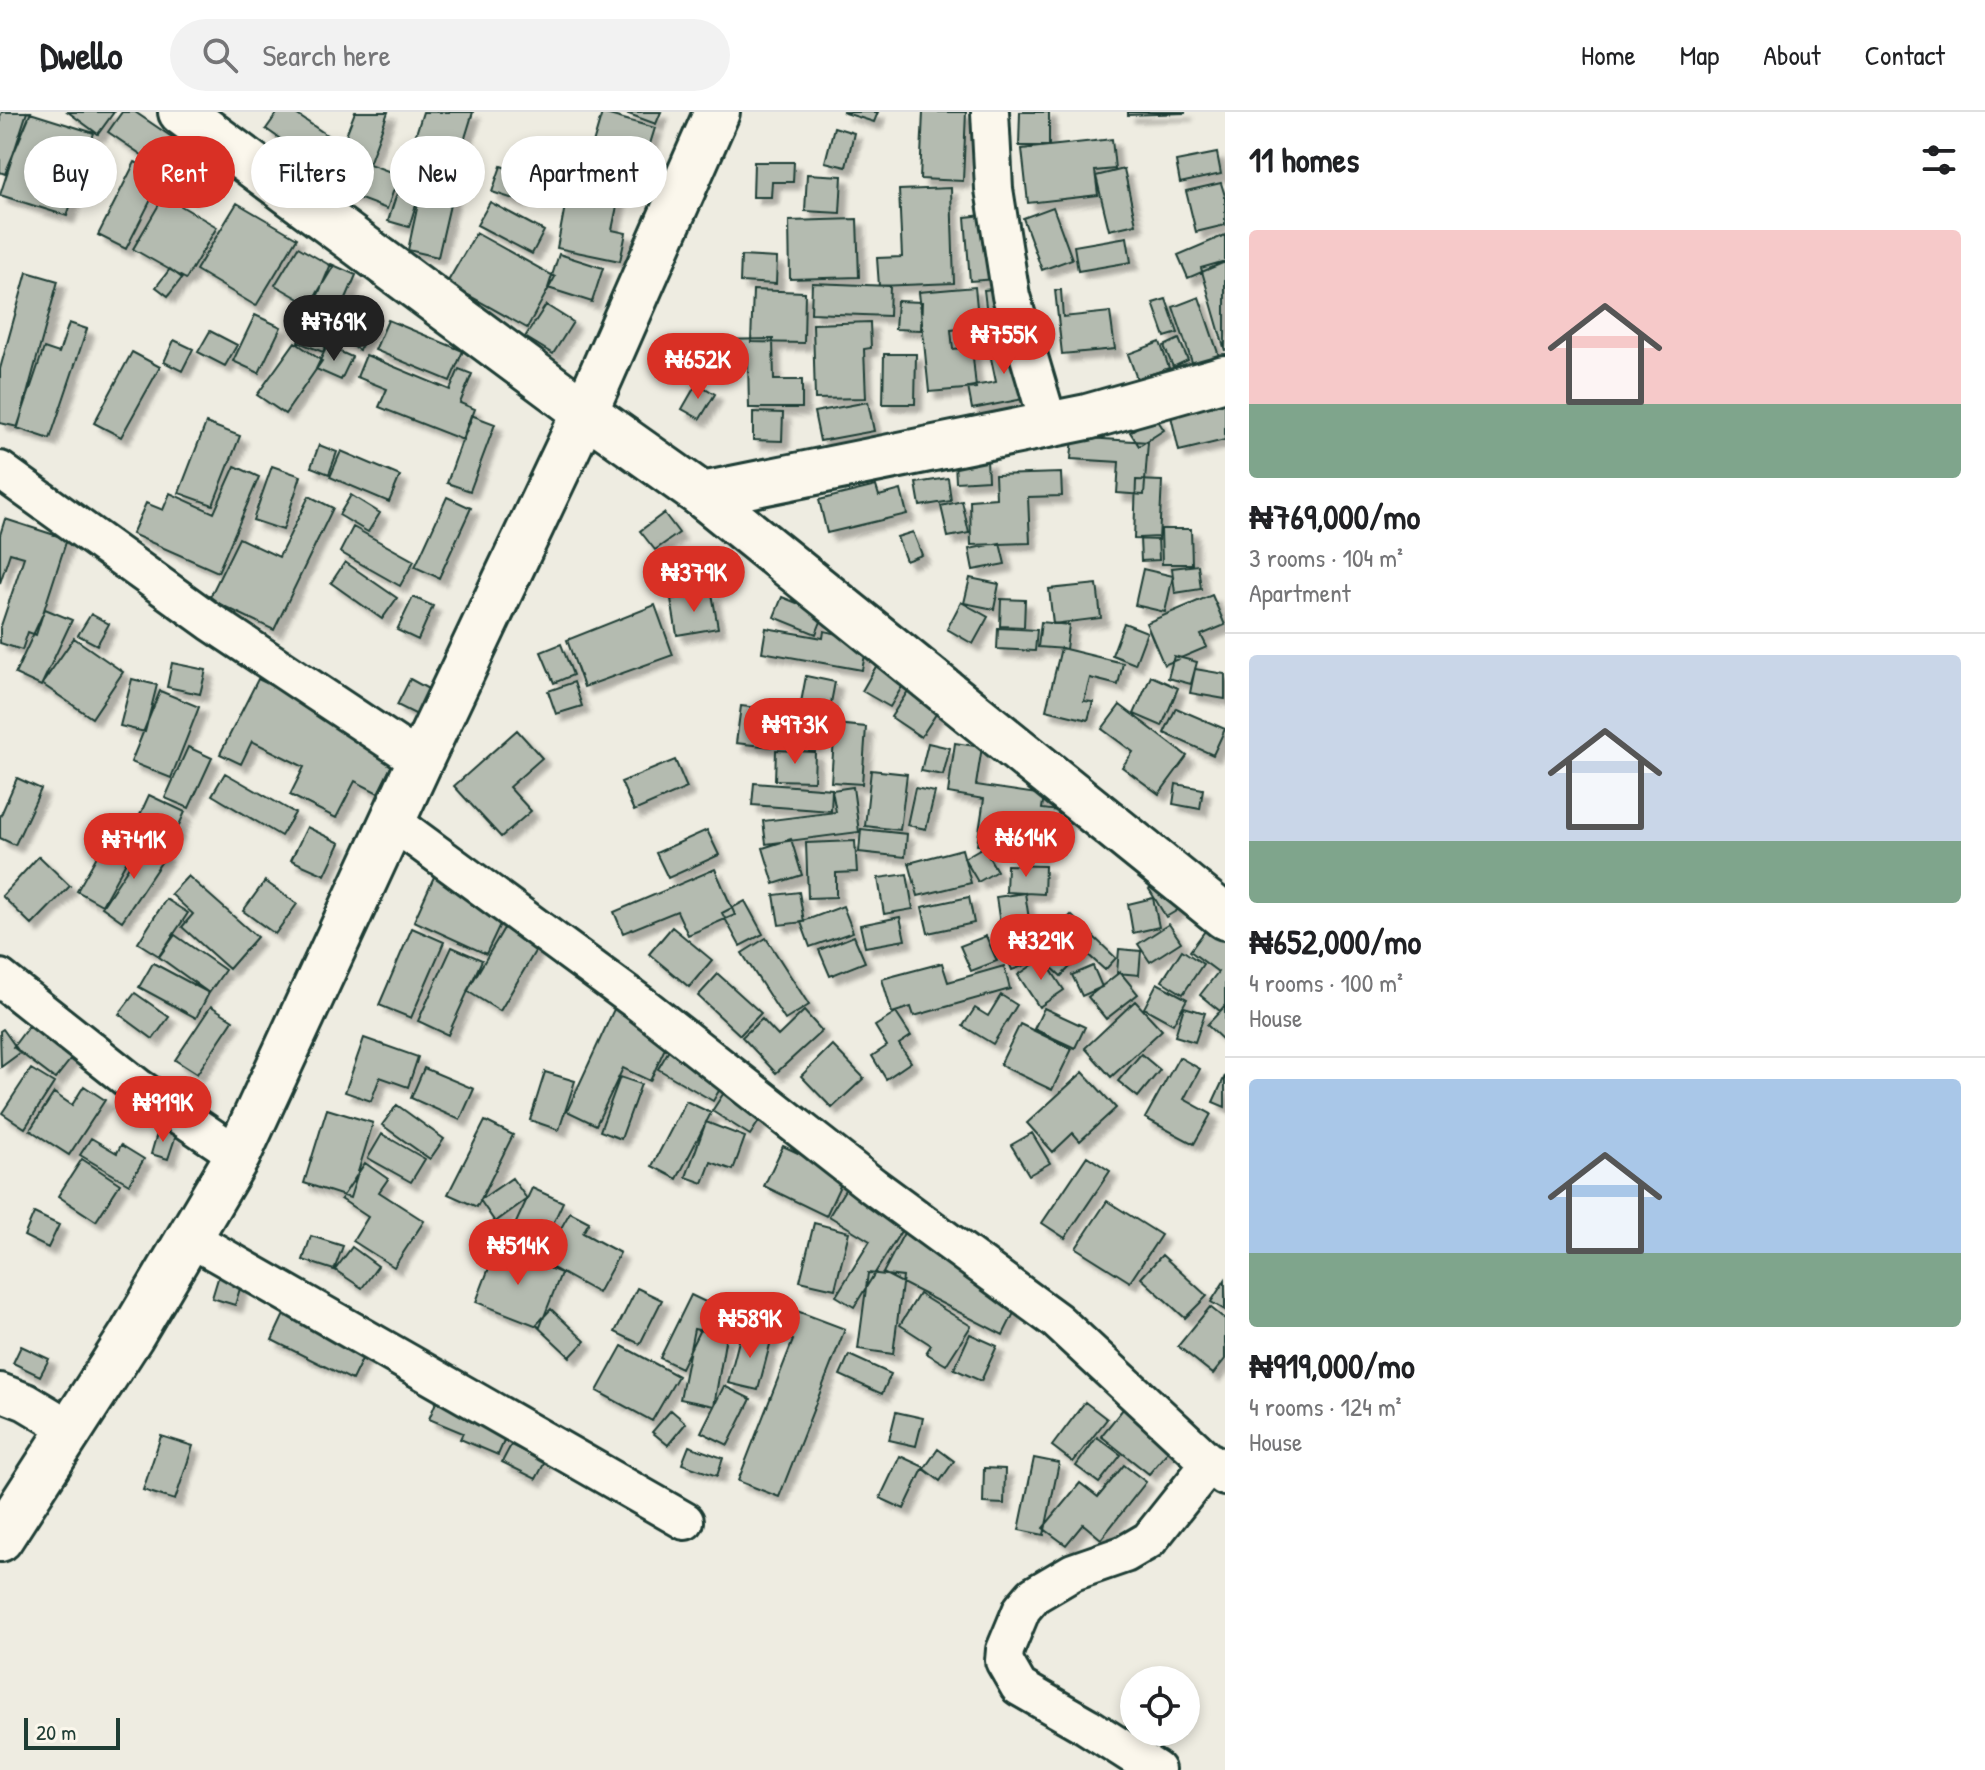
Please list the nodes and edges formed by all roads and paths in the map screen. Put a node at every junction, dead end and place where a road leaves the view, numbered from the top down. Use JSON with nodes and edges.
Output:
{"nodes":[{"id":1,"x":181,"y":112,"type":"edge"},
{"id":2,"x":717,"y":112,"type":"edge"},
{"id":3,"x":990,"y":112,"type":"edge"},
{"id":4,"x":1225,"y":378,"type":"edge"},
{"id":5,"x":585,"y":412,"type":"junction"},
{"id":6,"x":1049,"y":425,"type":"junction"},
{"id":7,"x":0,"y":470,"type":"edge"},
{"id":8,"x":702,"y":495,"type":"junction"},
{"id":9,"x":420,"y":761,"type":"junction"},
{"id":10,"x":392,"y":821,"type":"junction"},
{"id":11,"x":1225,"y":917,"type":"edge"},
{"id":12,"x":0,"y":978,"type":"edge"},
{"id":13,"x":238,"y":1155,"type":"junction"},
{"id":14,"x":190,"y":1238,"type":"junction"},
{"id":15,"x":0,"y":1392,"type":"edge"},
{"id":16,"x":71,"y":1429,"type":"junction"},
{"id":17,"x":1218,"y":1469,"type":"edge"},
{"id":18,"x":685,"y":1521,"type":"dead end"},
{"id":19,"x":0,"y":1539,"type":"edge"},
{"id":20,"x":1156,"y":1770,"type":"edge"}],
"edges":[{"from":1,"to":5,"type":"main road"},
{"from":2,"to":5,"type":"main road"},
{"from":3,"to":6,"type":"street"},
{"from":4,"to":6,"type":"main road"},
{"from":5,"to":8,"type":"main road"},
{"from":5,"to":9,"type":"main road"},
{"from":6,"to":8,"type":"main road"},
{"from":7,"to":9,"type":"street"},
{"from":8,"to":11,"type":"main road"},
{"from":9,"to":10,"type":"main road"},
{"from":10,"to":13,"type":"main road"},
{"from":10,"to":17,"type":"street"},
{"from":12,"to":13,"type":"street"},
{"from":13,"to":14,"type":"main road"},
{"from":14,"to":16,"type":"main road"},
{"from":14,"to":18,"type":"street"},
{"from":15,"to":16,"type":"street"},
{"from":16,"to":19,"type":"main road"},
{"from":17,"to":20,"type":"street"}]}
